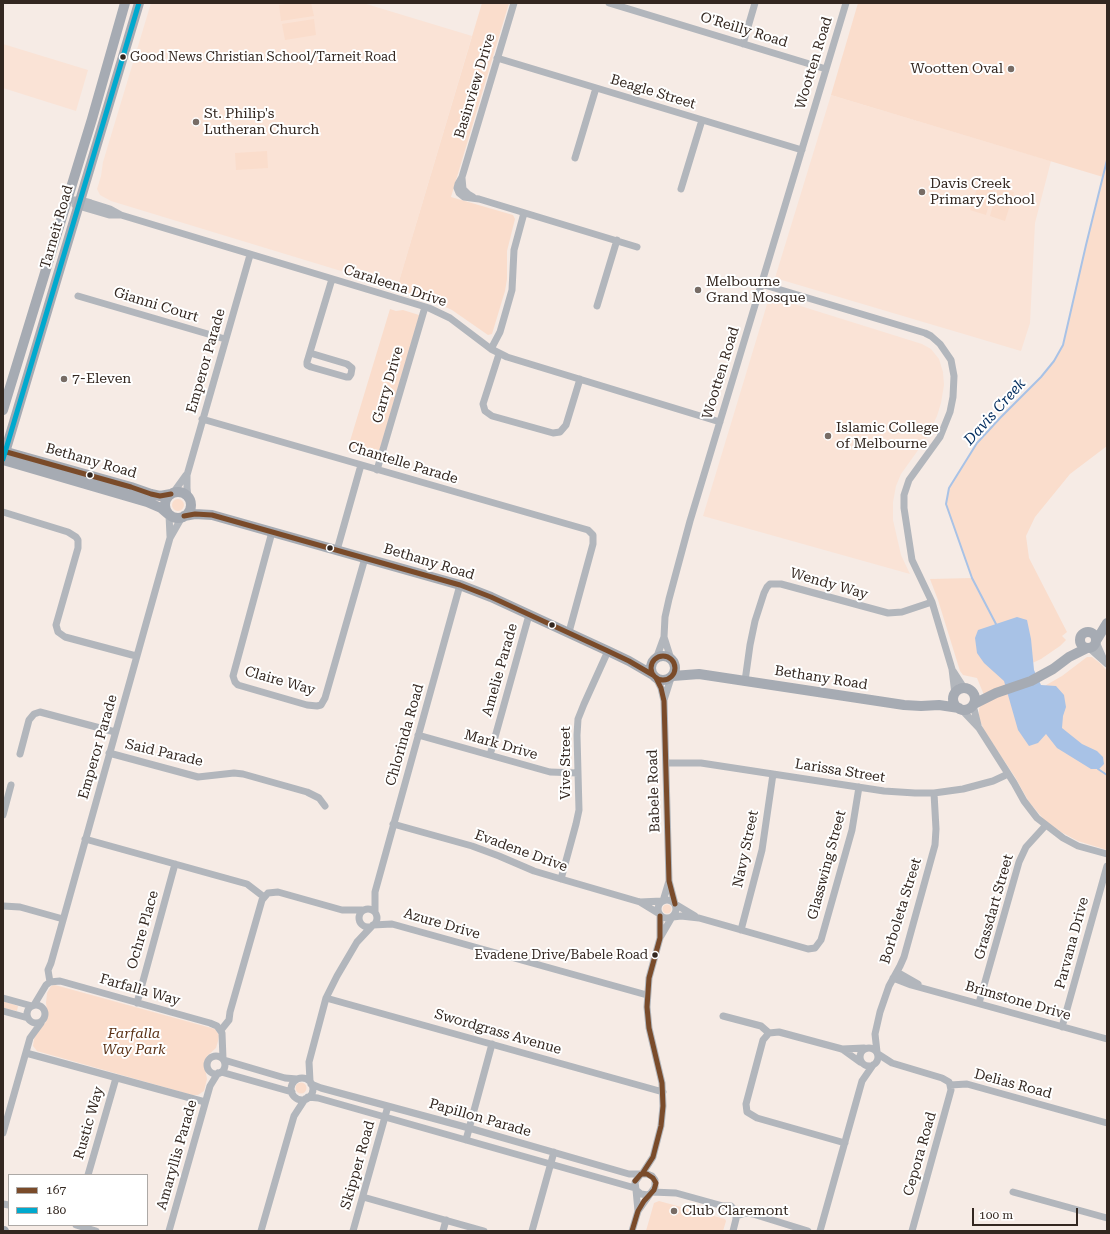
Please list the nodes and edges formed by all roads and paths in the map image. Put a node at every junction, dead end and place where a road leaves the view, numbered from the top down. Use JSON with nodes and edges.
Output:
{"nodes":[{"id":1,"x":125,"y":3,"type":"edge"},
{"id":2,"x":139,"y":3,"type":"edge"},
{"id":3,"x":514,"y":3,"type":"edge"},
{"id":4,"x":608,"y":3,"type":"edge"},
{"id":5,"x":755,"y":3,"type":"edge"},
{"id":6,"x":846,"y":3,"type":"edge"},
{"id":7,"x":743,"y":44,"type":"junction"},
{"id":8,"x":497,"y":58,"type":"junction"},
{"id":9,"x":826,"y":69,"type":"junction"},
{"id":10,"x":596,"y":88,"type":"junction"},
{"id":11,"x":702,"y":120,"type":"junction"},
{"id":12,"x":802,"y":150,"type":"junction"},
{"id":13,"x":575,"y":158,"type":"dead end"},
{"id":14,"x":681,"y":189,"type":"dead end"},
{"id":15,"x":66,"y":200,"type":"junction"},
{"id":16,"x":79,"y":203,"type":"junction"},
{"id":17,"x":524,"y":213,"type":"junction"},
{"id":18,"x":617,"y":240,"type":"junction"},
{"id":19,"x":637,"y":247,"type":"dead end"},
{"id":20,"x":250,"y":254,"type":"junction"},
{"id":21,"x":332,"y":279,"type":"junction"},
{"id":22,"x":761,"y":284,"type":"junction"},
{"id":23,"x":78,"y":296,"type":"dead end"},
{"id":24,"x":597,"y":306,"type":"dead end"},
{"id":25,"x":425,"y":307,"type":"junction"},
{"id":26,"x":225,"y":339,"type":"junction"},
{"id":27,"x":491,"y":349,"type":"junction"},
{"id":28,"x":310,"y":353,"type":"junction"},
{"id":29,"x":499,"y":354,"type":"junction"},
{"id":30,"x":580,"y":379,"type":"junction"},
{"id":31,"x":3,"y":410,"type":"edge"},
{"id":32,"x":202,"y":419,"type":"junction"},
{"id":33,"x":720,"y":422,"type":"junction"},
{"id":34,"x":4,"y":456,"type":"edge"},
{"id":35,"x":362,"y":465,"type":"junction"},
{"id":36,"x":377,"y":470,"type":"junction"},
{"id":37,"x":187,"y":475,"type":"junction"},
{"id":38,"x":172,"y":493,"type":"junction"},
{"id":39,"x":189,"y":499,"type":"junction"},
{"id":40,"x":3,"y":512,"type":"edge"},
{"id":41,"x":168,"y":514,"type":"junction"},
{"id":42,"x":11,"y":515,"type":"junction"},
{"id":43,"x":212,"y":515,"type":"junction"},
{"id":44,"x":3,"y":516,"type":"edge"},
{"id":45,"x":183,"y":517,"type":"junction"},
{"id":46,"x":272,"y":532,"type":"junction"},
{"id":47,"x":170,"y":538,"type":"junction"},
{"id":48,"x":337,"y":550,"type":"junction"},
{"id":49,"x":365,"y":558,"type":"junction"},
{"id":50,"x":460,"y":585,"type":"junction"},
{"id":51,"x":932,"y":602,"type":"junction"},
{"id":52,"x":529,"y":615,"type":"junction"},
{"id":53,"x":1106,"y":624,"type":"edge"},
{"id":54,"x":569,"y":632,"type":"junction"},
{"id":55,"x":1088,"y":632,"type":"junction"},
{"id":56,"x":664,"y":637,"type":"junction"},
{"id":57,"x":1080,"y":640,"type":"junction"},
{"id":58,"x":1092,"y":645,"type":"junction"},
{"id":59,"x":608,"y":651,"type":"junction"},
{"id":60,"x":136,"y":656,"type":"junction"},
{"id":61,"x":1069,"y":657,"type":"junction"},
{"id":62,"x":629,"y":660,"type":"junction"},
{"id":63,"x":655,"y":660,"type":"junction"},
{"id":64,"x":672,"y":660,"type":"junction"},
{"id":65,"x":1105,"y":662,"type":"edge"},
{"id":66,"x":952,"y":669,"type":"junction"},
{"id":67,"x":699,"y":674,"type":"junction"},
{"id":68,"x":654,"y":677,"type":"junction"},
{"id":69,"x":672,"y":677,"type":"junction"},
{"id":70,"x":745,"y":681,"type":"junction"},
{"id":71,"x":968,"y":689,"type":"junction"},
{"id":72,"x":996,"y":693,"type":"junction"},
{"id":73,"x":954,"y":695,"type":"junction"},
{"id":74,"x":664,"y":701,"type":"junction"},
{"id":75,"x":939,"y":705,"type":"junction"},
{"id":76,"x":973,"y":705,"type":"junction"},
{"id":77,"x":960,"y":708,"type":"junction"},
{"id":78,"x":978,"y":728,"type":"junction"},
{"id":79,"x":115,"y":732,"type":"junction"},
{"id":80,"x":418,"y":735,"type":"junction"},
{"id":81,"x":109,"y":753,"type":"junction"},
{"id":82,"x":20,"y":754,"type":"dead end"},
{"id":83,"x":490,"y":755,"type":"junction"},
{"id":84,"x":666,"y":763,"type":"junction"},
{"id":85,"x":578,"y":772,"type":"junction"},
{"id":86,"x":773,"y":774,"type":"junction"},
{"id":87,"x":1008,"y":774,"type":"junction"},
{"id":88,"x":11,"y":785,"type":"dead end"},
{"id":89,"x":859,"y":787,"type":"junction"},
{"id":90,"x":934,"y":793,"type":"junction"},
{"id":91,"x":325,"y":806,"type":"dead end"},
{"id":92,"x":3,"y":815,"type":"edge"},
{"id":93,"x":393,"y":824,"type":"junction"},
{"id":94,"x":1046,"y":825,"type":"junction"},
{"id":95,"x":85,"y":839,"type":"junction"},
{"id":96,"x":1107,"y":854,"type":"edge"},
{"id":97,"x":175,"y":864,"type":"junction"},
{"id":98,"x":1107,"y":866,"type":"edge"},
{"id":99,"x":561,"y":879,"type":"junction"},
{"id":100,"x":670,"y":881,"type":"junction"},
{"id":101,"x":375,"y":892,"type":"junction"},
{"id":102,"x":266,"y":895,"type":"junction"},
{"id":103,"x":662,"y":901,"type":"junction"},
{"id":104,"x":640,"y":902,"type":"junction"},
{"id":105,"x":675,"y":904,"type":"junction"},
{"id":106,"x":3,"y":906,"type":"edge"},
{"id":107,"x":342,"y":910,"type":"junction"},
{"id":108,"x":363,"y":910,"type":"junction"},
{"id":109,"x":375,"y":913,"type":"junction"},
{"id":110,"x":659,"y":914,"type":"junction"},
{"id":111,"x":672,"y":917,"type":"junction"},
{"id":112,"x":699,"y":918,"type":"junction"},
{"id":113,"x":63,"y":919,"type":"junction"},
{"id":114,"x":359,"y":922,"type":"junction"},
{"id":115,"x":392,"y":924,"type":"junction"},
{"id":116,"x":373,"y":925,"type":"junction"},
{"id":117,"x":741,"y":930,"type":"junction"},
{"id":118,"x":660,"y":938,"type":"junction"},
{"id":119,"x":357,"y":942,"type":"junction"},
{"id":120,"x":895,"y":975,"type":"junction"},
{"id":121,"x":53,"y":982,"type":"junction"},
{"id":122,"x":43,"y":990,"type":"junction"},
{"id":123,"x":647,"y":995,"type":"junction"},
{"id":124,"x":3,"y":998,"type":"edge"},
{"id":125,"x":326,"y":998,"type":"junction"},
{"id":126,"x":136,"y":1003,"type":"junction"},
{"id":127,"x":979,"y":1003,"type":"junction"},
{"id":128,"x":33,"y":1005,"type":"junction"},
{"id":129,"x":3,"y":1011,"type":"edge"},
{"id":130,"x":45,"y":1011,"type":"junction"},
{"id":131,"x":723,"y":1016,"type":"dead end"},
{"id":132,"x":28,"y":1019,"type":"junction"},
{"id":133,"x":41,"y":1023,"type":"junction"},
{"id":134,"x":1062,"y":1026,"type":"junction"},
{"id":135,"x":219,"y":1028,"type":"junction"},
{"id":136,"x":875,"y":1034,"type":"junction"},
{"id":137,"x":767,"y":1035,"type":"junction"},
{"id":138,"x":30,"y":1038,"type":"junction"},
{"id":139,"x":1107,"y":1039,"type":"edge"},
{"id":140,"x":222,"y":1043,"type":"junction"},
{"id":141,"x":492,"y":1044,"type":"junction"},
{"id":142,"x":865,"y":1048,"type":"junction"},
{"id":143,"x":842,"y":1050,"type":"junction"},
{"id":144,"x":26,"y":1053,"type":"junction"},
{"id":145,"x":877,"y":1053,"type":"junction"},
{"id":146,"x":212,"y":1057,"type":"junction"},
{"id":147,"x":223,"y":1060,"type":"junction"},
{"id":148,"x":309,"y":1062,"type":"junction"},
{"id":149,"x":861,"y":1062,"type":"junction"},
{"id":150,"x":892,"y":1063,"type":"junction"},
{"id":151,"x":873,"y":1065,"type":"junction"},
{"id":152,"x":209,"y":1069,"type":"junction"},
{"id":153,"x":220,"y":1073,"type":"junction"},
{"id":154,"x":116,"y":1078,"type":"junction"},
{"id":155,"x":298,"y":1079,"type":"junction"},
{"id":156,"x":862,"y":1081,"type":"junction"},
{"id":157,"x":311,"y":1083,"type":"junction"},
{"id":158,"x":950,"y":1085,"type":"junction"},
{"id":159,"x":210,"y":1086,"type":"junction"},
{"id":160,"x":663,"y":1092,"type":"junction"},
{"id":161,"x":293,"y":1094,"type":"junction"},
{"id":162,"x":306,"y":1098,"type":"junction"},
{"id":163,"x":206,"y":1102,"type":"junction"},
{"id":164,"x":388,"y":1106,"type":"junction"},
{"id":165,"x":294,"y":1116,"type":"junction"},
{"id":166,"x":385,"y":1118,"type":"junction"},
{"id":167,"x":1107,"y":1123,"type":"edge"},
{"id":168,"x":469,"y":1128,"type":"junction"},
{"id":169,"x":3,"y":1133,"type":"edge"},
{"id":170,"x":466,"y":1140,"type":"junction"},
{"id":171,"x":845,"y":1143,"type":"junction"},
{"id":172,"x":554,"y":1152,"type":"junction"},
{"id":173,"x":653,"y":1157,"type":"junction"},
{"id":174,"x":550,"y":1164,"type":"junction"},
{"id":175,"x":88,"y":1174,"type":"edge"},
{"id":176,"x":642,"y":1174,"type":"junction"},
{"id":177,"x":654,"y":1179,"type":"junction"},
{"id":178,"x":636,"y":1189,"type":"junction"},
{"id":179,"x":1013,"y":1192,"type":"dead end"},
{"id":180,"x":651,"y":1193,"type":"junction"},
{"id":181,"x":676,"y":1193,"type":"junction"},
{"id":182,"x":363,"y":1197,"type":"junction"},
{"id":183,"x":638,"y":1211,"type":"junction"},
{"id":184,"x":736,"y":1216,"type":"junction"},
{"id":185,"x":1107,"y":1218,"type":"edge"},
{"id":186,"x":446,"y":1220,"type":"junction"},
{"id":187,"x":79,"y":1226,"type":"edge"},
{"id":188,"x":96,"y":1231,"type":"edge"},
{"id":189,"x":169,"y":1231,"type":"edge"},
{"id":190,"x":261,"y":1231,"type":"edge"},
{"id":191,"x":353,"y":1231,"type":"edge"},
{"id":192,"x":443,"y":1231,"type":"edge"},
{"id":193,"x":484,"y":1231,"type":"edge"},
{"id":194,"x":532,"y":1231,"type":"edge"},
{"id":195,"x":632,"y":1231,"type":"edge"},
{"id":196,"x":733,"y":1231,"type":"edge"},
{"id":197,"x":808,"y":1231,"type":"edge"},
{"id":198,"x":820,"y":1231,"type":"edge"},
{"id":199,"x":912,"y":1231,"type":"edge"}],
"edges":[{"from":1,"to":15,"type":"street","name":"Tarneit Road"},
{"from":2,"to":16,"type":"street","name":"Tarneit Road"},
{"from":3,"to":8,"type":"street","name":"Basinview Drive"},
{"from":4,"to":7,"type":"street","name":"O'Reilly Road"},
{"from":5,"to":7,"type":"street"},
{"from":6,"to":9,"type":"street","name":"Wootten Road"},
{"from":7,"to":9,"type":"street","name":"O'Reilly Road"},
{"from":8,"to":10,"type":"street","name":"Beagle Street"},
{"from":8,"to":17,"type":"street","name":"Basinview Drive"},
{"from":9,"to":12,"type":"street","name":"Wootten Road"},
{"from":10,"to":11,"type":"street","name":"Beagle Street"},
{"from":10,"to":13,"type":"street"},
{"from":11,"to":12,"type":"street","name":"Beagle Street"},
{"from":11,"to":14,"type":"street"},
{"from":12,"to":22,"type":"street","name":"Wootten Road"},
{"from":15,"to":16,"type":"street","name":"Caraleena Drive"},
{"from":15,"to":31,"type":"street","name":"Tarneit Road"},
{"from":16,"to":20,"type":"street","name":"Caraleena Drive"},
{"from":16,"to":34,"type":"street","name":"Tarneit Road"},
{"from":17,"to":18,"type":"street","name":"Basinview Drive"},
{"from":17,"to":27,"type":"street"},
{"from":18,"to":19,"type":"street","name":"Basinview Drive"},
{"from":18,"to":24,"type":"street"},
{"from":20,"to":21,"type":"street","name":"Caraleena Drive"},
{"from":20,"to":26,"type":"street","name":"Emperor Parade"},
{"from":21,"to":25,"type":"street","name":"Caraleena Drive"},
{"from":21,"to":28,"type":"street"},
{"from":22,"to":33,"type":"street","name":"Wootten Road"},
{"from":22,"to":51,"type":"street"},
{"from":23,"to":26,"type":"street","name":"Gianni Court"},
{"from":25,"to":27,"type":"street","name":"Caraleena Drive"},
{"from":25,"to":36,"type":"street","name":"Garry Drive"},
{"from":26,"to":32,"type":"street","name":"Emperor Parade"},
{"from":27,"to":29,"type":"street","name":"Caraleena Drive"},
{"from":28,"to":28,"type":"street"},
{"from":29,"to":30,"type":"street","name":"Caraleena Drive"},
{"from":29,"to":30,"type":"street"},
{"from":30,"to":33,"type":"street","name":"Caraleena Drive"},
{"from":32,"to":35,"type":"street","name":"Chantelle Parade"},
{"from":32,"to":37,"type":"street","name":"Emperor Parade"},
{"from":33,"to":56,"type":"street","name":"Wootten Road"},
{"from":34,"to":38,"type":"street","name":"Bethany Road"},
{"from":34,"to":41,"type":"street","name":"Bethany Road"},
{"from":35,"to":36,"type":"street","name":"Chantelle Parade"},
{"from":35,"to":48,"type":"street"},
{"from":36,"to":54,"type":"street","name":"Chantelle Parade"},
{"from":37,"to":38,"type":"street","name":"Emperor Parade"},
{"from":37,"to":39,"type":"street","name":"Emperor Parade"},
{"from":38,"to":39,"type":"street"},
{"from":38,"to":41,"type":"street"},
{"from":39,"to":43,"type":"street","name":"Bethany Road"},
{"from":39,"to":45,"type":"street"},
{"from":40,"to":42,"type":"street"},
{"from":41,"to":45,"type":"street"},
{"from":41,"to":47,"type":"street","name":"Emperor Parade"},
{"from":42,"to":44,"type":"street"},
{"from":42,"to":60,"type":"street"},
{"from":43,"to":45,"type":"street","name":"Bethany Road"},
{"from":43,"to":46,"type":"street","name":"Bethany Road"},
{"from":45,"to":47,"type":"street","name":"Emperor Parade"},
{"from":46,"to":48,"type":"street","name":"Bethany Road"},
{"from":46,"to":49,"type":"street","name":"Claire Way"},
{"from":47,"to":60,"type":"street","name":"Emperor Parade"},
{"from":48,"to":49,"type":"street","name":"Bethany Road"},
{"from":49,"to":50,"type":"street","name":"Bethany Road"},
{"from":50,"to":52,"type":"street","name":"Bethany Road"},
{"from":50,"to":80,"type":"street","name":"Chlorinda Road"},
{"from":51,"to":66,"type":"street"},
{"from":51,"to":70,"type":"street","name":"Wendy Way"},
{"from":52,"to":54,"type":"street","name":"Bethany Road"},
{"from":52,"to":83,"type":"street","name":"Amelie Parade"},
{"from":53,"to":55,"type":"street"},
{"from":53,"to":58,"type":"street"},
{"from":54,"to":59,"type":"street","name":"Bethany Road"},
{"from":55,"to":57,"type":"street","name":"Bethany Road"},
{"from":55,"to":58,"type":"street"},
{"from":56,"to":63,"type":"street","name":"Wootten Road"},
{"from":56,"to":64,"type":"street","name":"Wootten Road"},
{"from":57,"to":58,"type":"street"},
{"from":57,"to":61,"type":"street","name":"Bethany Road"},
{"from":58,"to":61,"type":"street","name":"Bethany Road"},
{"from":58,"to":65,"type":"street"},
{"from":59,"to":62,"type":"street","name":"Bethany Road"},
{"from":59,"to":85,"type":"street","name":"Vive Street"},
{"from":60,"to":79,"type":"street","name":"Emperor Parade"},
{"from":61,"to":72,"type":"street","name":"Bethany Road"},
{"from":62,"to":63,"type":"street","name":"Bethany Road"},
{"from":62,"to":68,"type":"street","name":"Bethany Road"},
{"from":63,"to":64,"type":"street"},
{"from":63,"to":68,"type":"street"},
{"from":64,"to":67,"type":"street","name":"Bethany Road"},
{"from":64,"to":69,"type":"street"},
{"from":66,"to":71,"type":"street"},
{"from":66,"to":73,"type":"street"},
{"from":67,"to":69,"type":"street","name":"Bethany Road"},
{"from":67,"to":70,"type":"street","name":"Bethany Road"},
{"from":68,"to":69,"type":"street"},
{"from":68,"to":74,"type":"street","name":"Babele Road"},
{"from":69,"to":74,"type":"street","name":"Babele Road"},
{"from":70,"to":75,"type":"street","name":"Bethany Road"},
{"from":71,"to":72,"type":"street","name":"Bethany Road"},
{"from":71,"to":73,"type":"street","name":"Bethany Road"},
{"from":71,"to":76,"type":"street"},
{"from":72,"to":76,"type":"street","name":"Bethany Road"},
{"from":73,"to":75,"type":"street","name":"Bethany Road"},
{"from":73,"to":77,"type":"street"},
{"from":74,"to":84,"type":"street","name":"Babele Road"},
{"from":75,"to":77,"type":"street","name":"Bethany Road"},
{"from":76,"to":77,"type":"street","name":"Bethany Road"},
{"from":76,"to":78,"type":"street"},
{"from":77,"to":78,"type":"street"},
{"from":78,"to":87,"type":"street"},
{"from":79,"to":81,"type":"street","name":"Emperor Parade"},
{"from":79,"to":82,"type":"street"},
{"from":80,"to":83,"type":"street","name":"Mark Drive"},
{"from":80,"to":93,"type":"street","name":"Chlorinda Road"},
{"from":81,"to":91,"type":"street","name":"Said Parade"},
{"from":81,"to":95,"type":"street","name":"Emperor Parade"},
{"from":83,"to":85,"type":"street","name":"Mark Drive"},
{"from":84,"to":86,"type":"street","name":"Larissa Street"},
{"from":84,"to":100,"type":"street","name":"Babele Road"},
{"from":85,"to":99,"type":"street","name":"Vive Street"},
{"from":86,"to":89,"type":"street","name":"Larissa Street"},
{"from":86,"to":117,"type":"street","name":"Navy Street"},
{"from":87,"to":90,"type":"street","name":"Larissa Street"},
{"from":87,"to":94,"type":"street"},
{"from":88,"to":92,"type":"street"},
{"from":89,"to":90,"type":"street","name":"Larissa Street"},
{"from":89,"to":117,"type":"street","name":"Glasswing Street"},
{"from":90,"to":120,"type":"street","name":"Borboleta Street"},
{"from":93,"to":99,"type":"street","name":"Evadene Drive"},
{"from":93,"to":101,"type":"street","name":"Chlorinda Road"},
{"from":94,"to":96,"type":"street"},
{"from":94,"to":127,"type":"street","name":"Grassdart Street"},
{"from":95,"to":97,"type":"street"},
{"from":95,"to":113,"type":"street","name":"Emperor Parade"},
{"from":97,"to":102,"type":"street"},
{"from":97,"to":126,"type":"street","name":"Ochre Place"},
{"from":98,"to":134,"type":"street","name":"Parvana Drive"},
{"from":99,"to":104,"type":"street","name":"Evadene Drive"},
{"from":100,"to":103,"type":"street","name":"Babele Road"},
{"from":100,"to":105,"type":"street","name":"Babele Road"},
{"from":101,"to":108,"type":"street","name":"Chlorinda Road"},
{"from":101,"to":109,"type":"street","name":"Chlorinda Road"},
{"from":102,"to":107,"type":"street"},
{"from":102,"to":135,"type":"street"},
{"from":103,"to":104,"type":"street","name":"Evadene Drive"},
{"from":103,"to":105,"type":"street"},
{"from":103,"to":110,"type":"street"},
{"from":104,"to":110,"type":"street","name":"Evadene Drive"},
{"from":105,"to":111,"type":"street"},
{"from":105,"to":112,"type":"street"},
{"from":106,"to":113,"type":"street"},
{"from":107,"to":108,"type":"street"},
{"from":107,"to":114,"type":"street"},
{"from":108,"to":109,"type":"street"},
{"from":108,"to":114,"type":"street"},
{"from":109,"to":115,"type":"street","name":"Azure Drive"},
{"from":109,"to":116,"type":"street"},
{"from":110,"to":111,"type":"street"},
{"from":110,"to":118,"type":"street"},
{"from":111,"to":112,"type":"street"},
{"from":111,"to":118,"type":"street"},
{"from":112,"to":117,"type":"street"},
{"from":113,"to":121,"type":"street","name":"Emperor Parade"},
{"from":114,"to":116,"type":"street"},
{"from":114,"to":119,"type":"street"},
{"from":115,"to":116,"type":"street","name":"Azure Drive"},
{"from":115,"to":123,"type":"street","name":"Azure Drive"},
{"from":116,"to":119,"type":"street"},
{"from":118,"to":123,"type":"street"},
{"from":119,"to":125,"type":"street"},
{"from":120,"to":127,"type":"street","name":"Brimstone Drive"},
{"from":120,"to":136,"type":"street","name":"Borboleta Street"},
{"from":121,"to":122,"type":"street"},
{"from":121,"to":126,"type":"street","name":"Farfalla Way"},
{"from":122,"to":128,"type":"street"},
{"from":122,"to":130,"type":"street"},
{"from":123,"to":160,"type":"street"},
{"from":124,"to":128,"type":"street"},
{"from":125,"to":141,"type":"street","name":"Swordgrass Avenue"},
{"from":125,"to":148,"type":"street"},
{"from":126,"to":135,"type":"street","name":"Farfalla Way"},
{"from":127,"to":134,"type":"street","name":"Brimstone Drive"},
{"from":128,"to":130,"type":"street"},
{"from":128,"to":132,"type":"street"},
{"from":129,"to":132,"type":"street"},
{"from":130,"to":133,"type":"street"},
{"from":131,"to":137,"type":"street"},
{"from":132,"to":133,"type":"street"},
{"from":132,"to":138,"type":"street"},
{"from":133,"to":138,"type":"street"},
{"from":134,"to":139,"type":"street","name":"Brimstone Drive"},
{"from":135,"to":140,"type":"street"},
{"from":136,"to":142,"type":"street","name":"Borboleta Street"},
{"from":136,"to":145,"type":"street","name":"Borboleta Street"},
{"from":137,"to":143,"type":"street"},
{"from":137,"to":171,"type":"street"},
{"from":138,"to":144,"type":"street"},
{"from":140,"to":146,"type":"street"},
{"from":140,"to":147,"type":"street"},
{"from":141,"to":160,"type":"street","name":"Swordgrass Avenue"},
{"from":141,"to":168,"type":"street"},
{"from":142,"to":143,"type":"street"},
{"from":142,"to":145,"type":"street"},
{"from":142,"to":149,"type":"street"},
{"from":143,"to":149,"type":"street"},
{"from":144,"to":154,"type":"street"},
{"from":144,"to":169,"type":"street"},
{"from":145,"to":150,"type":"street"},
{"from":145,"to":151,"type":"street"},
{"from":146,"to":147,"type":"street"},
{"from":146,"to":152,"type":"street"},
{"from":147,"to":153,"type":"street"},
{"from":147,"to":155,"type":"street"},
{"from":148,"to":155,"type":"street"},
{"from":148,"to":157,"type":"street"},
{"from":149,"to":151,"type":"street"},
{"from":149,"to":156,"type":"street"},
{"from":150,"to":151,"type":"street"},
{"from":150,"to":158,"type":"street"},
{"from":151,"to":156,"type":"street"},
{"from":152,"to":153,"type":"street"},
{"from":152,"to":159,"type":"street","name":"Amaryllis Parade"},
{"from":153,"to":159,"type":"street","name":"Amaryllis Parade"},
{"from":153,"to":161,"type":"street"},
{"from":154,"to":163,"type":"street"},
{"from":154,"to":175,"type":"street","name":"Rustic Way"},
{"from":155,"to":157,"type":"street"},
{"from":155,"to":161,"type":"street"},
{"from":156,"to":171,"type":"street"},
{"from":157,"to":162,"type":"street"},
{"from":157,"to":164,"type":"street","name":"Papillon Parade"},
{"from":158,"to":167,"type":"street","name":"Delias Road"},
{"from":158,"to":199,"type":"street","name":"Cepora Road"},
{"from":159,"to":163,"type":"street","name":"Amaryllis Parade"},
{"from":160,"to":173,"type":"street"},
{"from":161,"to":162,"type":"street"},
{"from":161,"to":165,"type":"street"},
{"from":162,"to":165,"type":"street"},
{"from":162,"to":166,"type":"street","name":"Papillon Parade"},
{"from":163,"to":189,"type":"street","name":"Amaryllis Parade"},
{"from":164,"to":166,"type":"street","name":"Skipper Road"},
{"from":164,"to":168,"type":"street","name":"Papillon Parade"},
{"from":165,"to":190,"type":"street"},
{"from":166,"to":170,"type":"street","name":"Papillon Parade"},
{"from":166,"to":182,"type":"street","name":"Skipper Road"},
{"from":168,"to":170,"type":"street"},
{"from":168,"to":172,"type":"street","name":"Papillon Parade"},
{"from":170,"to":174,"type":"street","name":"Papillon Parade"},
{"from":171,"to":198,"type":"street"},
{"from":172,"to":174,"type":"street"},
{"from":172,"to":176,"type":"street","name":"Papillon Parade"},
{"from":173,"to":176,"type":"street"},
{"from":173,"to":177,"type":"street"},
{"from":174,"to":178,"type":"street","name":"Papillon Parade"},
{"from":174,"to":194,"type":"street"},
{"from":176,"to":177,"type":"street"},
{"from":176,"to":178,"type":"street"},
{"from":177,"to":180,"type":"street"},
{"from":177,"to":181,"type":"street"},
{"from":178,"to":180,"type":"street"},
{"from":178,"to":183,"type":"street"},
{"from":179,"to":185,"type":"street"},
{"from":180,"to":181,"type":"street"},
{"from":180,"to":183,"type":"street"},
{"from":181,"to":184,"type":"street"},
{"from":182,"to":186,"type":"street"},
{"from":182,"to":191,"type":"street","name":"Skipper Road"},
{"from":183,"to":195,"type":"street"},
{"from":184,"to":196,"type":"street"},
{"from":184,"to":197,"type":"street"},
{"from":186,"to":192,"type":"street"},
{"from":186,"to":193,"type":"street"},
{"from":187,"to":188,"type":"street"}]}
